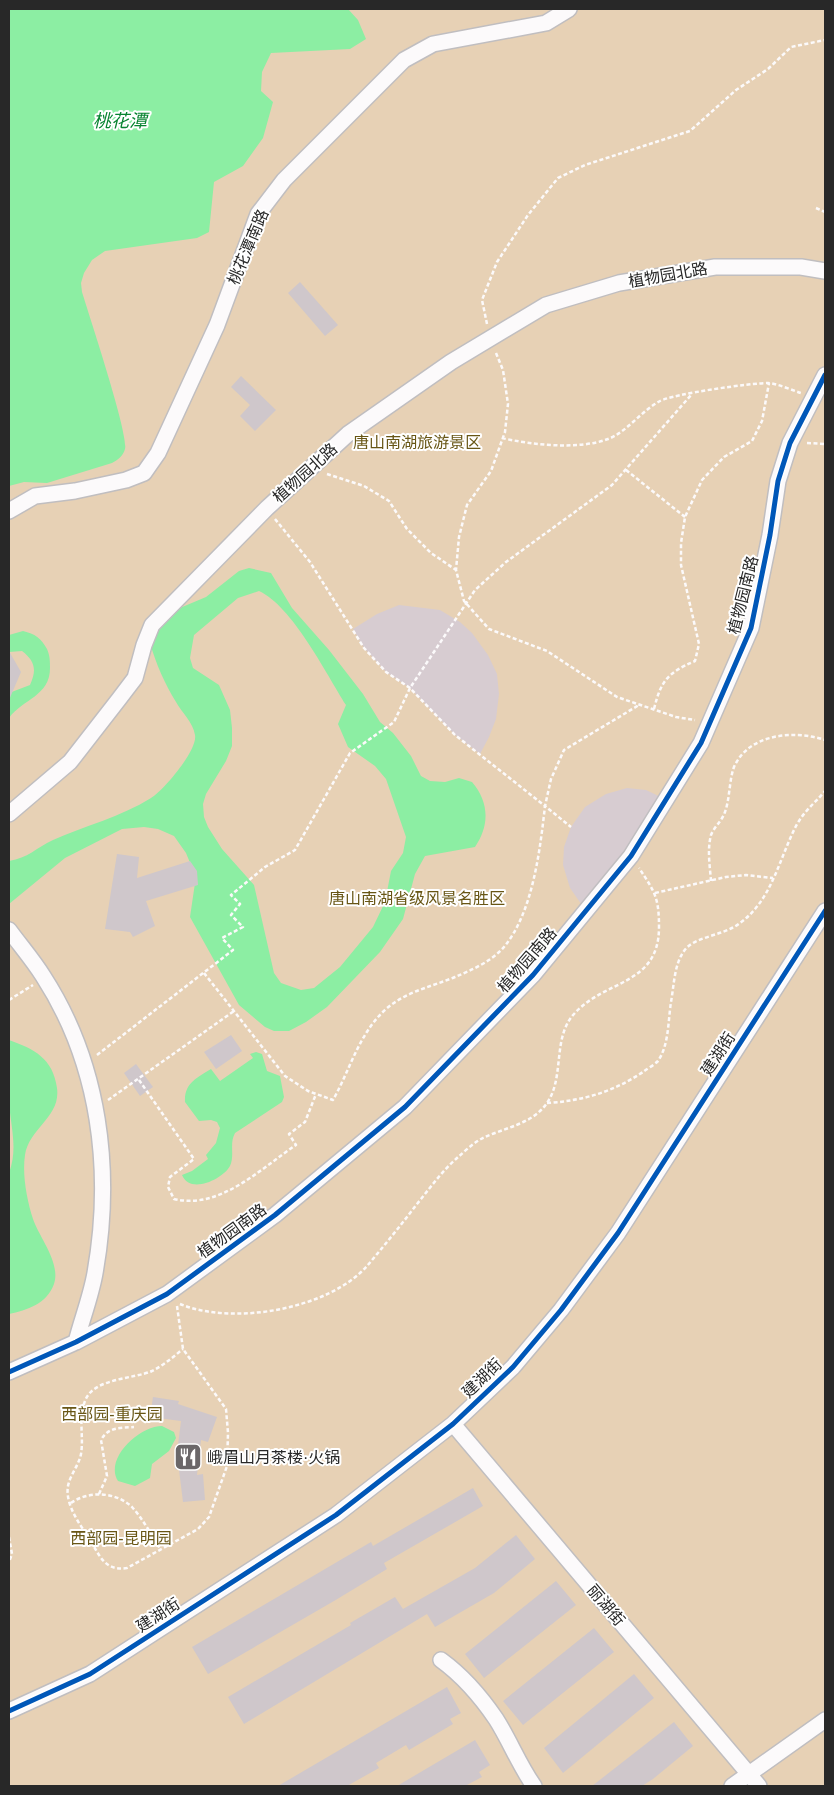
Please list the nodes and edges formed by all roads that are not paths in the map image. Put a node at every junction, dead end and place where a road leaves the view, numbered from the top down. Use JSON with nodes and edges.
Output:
{"nodes":[{"id":1,"x":569,"y":9,"type":"edge"},
{"id":2,"x":825,"y":271,"type":"edge"},
{"id":3,"x":825,"y":376,"type":"edge"},
{"id":4,"x":9,"y":511,"type":"edge"},
{"id":5,"x":9,"y":814,"type":"edge"},
{"id":6,"x":825,"y":911,"type":"edge"},
{"id":7,"x":9,"y":930,"type":"edge"},
{"id":8,"x":76,"y":1342,"type":"junction"},
{"id":9,"x":9,"y":1372,"type":"edge"},
{"id":10,"x":453,"y":1424,"type":"junction"},
{"id":11,"x":441,"y":1660,"type":"dead end"},
{"id":12,"x":9,"y":1711,"type":"edge"},
{"id":13,"x":825,"y":1720,"type":"edge"},
{"id":14,"x":749,"y":1774,"type":"junction"},
{"id":15,"x":534,"y":1786,"type":"edge"},
{"id":16,"x":732,"y":1786,"type":"edge"},
{"id":17,"x":759,"y":1786,"type":"edge"}],
"edges":[{"from":1,"to":4,"type":"street","name":"桃花潭南路"},
{"from":2,"to":5,"type":"street","name":"植物园北路"},
{"from":3,"to":8,"type":"street","name":"植物园南路"},
{"from":6,"to":10,"type":"street","name":"建湖街"},
{"from":7,"to":8,"type":"street"},
{"from":8,"to":9,"type":"street","name":"植物园南路"},
{"from":10,"to":12,"type":"street","name":"建湖街"},
{"from":10,"to":14,"type":"street","name":"丽湖街"},
{"from":11,"to":15,"type":"street"},
{"from":13,"to":14,"type":"street"},
{"from":14,"to":16,"type":"street"},
{"from":14,"to":17,"type":"street","name":"丽湖街"}]}
